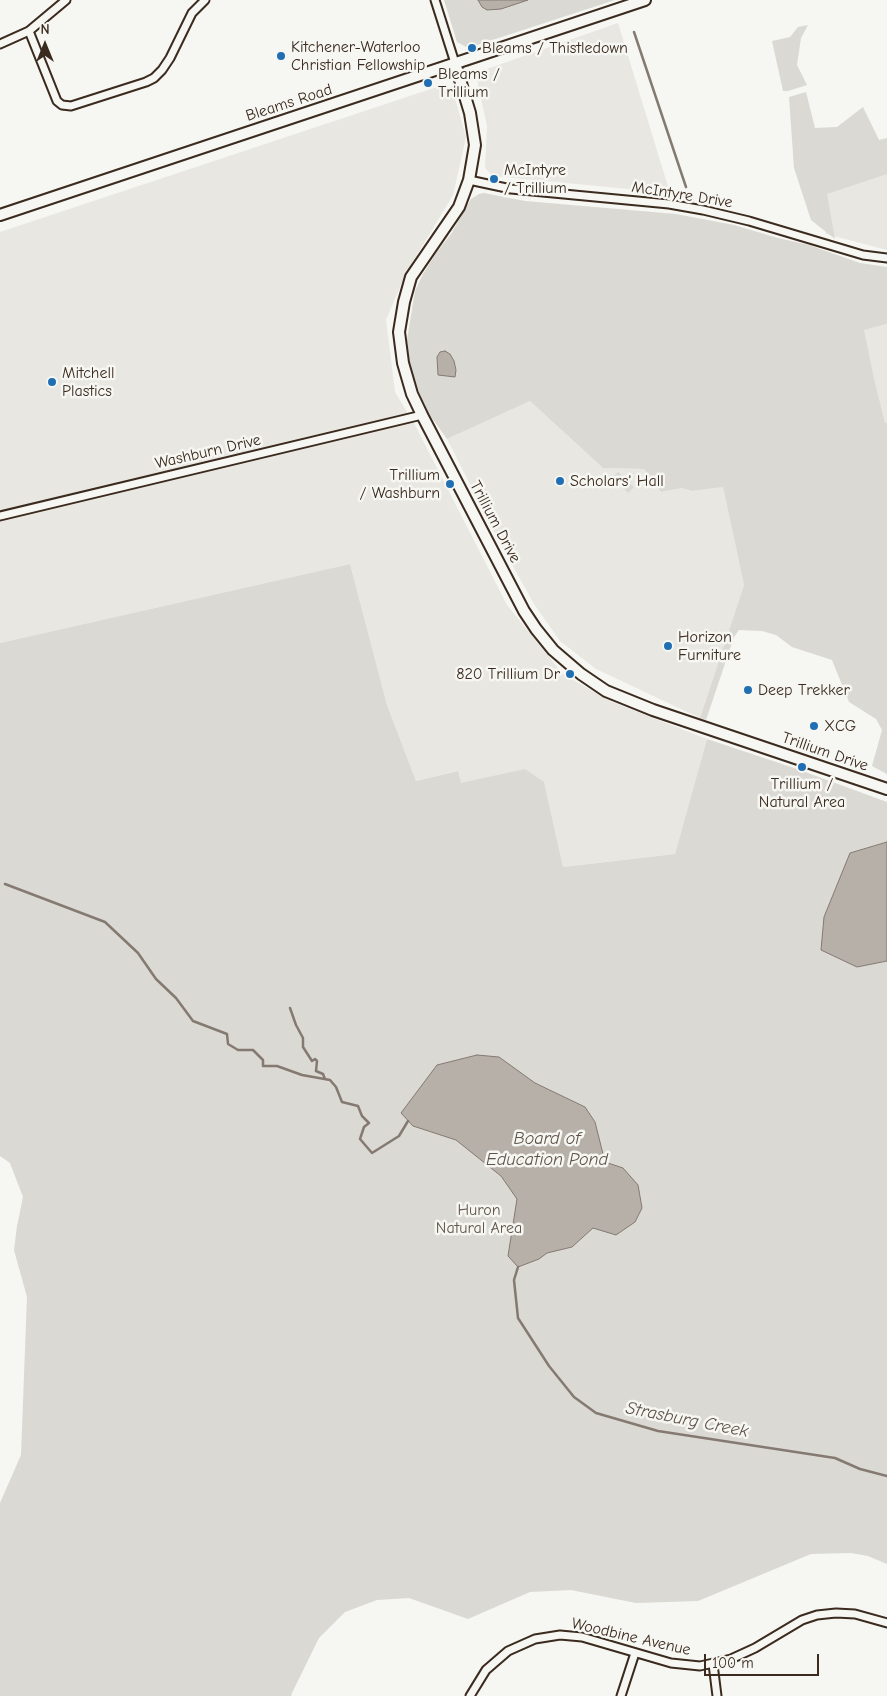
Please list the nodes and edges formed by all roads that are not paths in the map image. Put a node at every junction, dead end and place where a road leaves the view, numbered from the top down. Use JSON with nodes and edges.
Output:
{"nodes":[{"id":1,"x":66,"y":0,"type":"edge"},
{"id":2,"x":205,"y":0,"type":"edge"},
{"id":3,"x":435,"y":0,"type":"edge"},
{"id":4,"x":645,"y":0,"type":"edge"},
{"id":5,"x":29,"y":31,"type":"junction"},
{"id":6,"x":0,"y":44,"type":"edge"},
{"id":7,"x":455,"y":63,"type":"junction"},
{"id":8,"x":470,"y":180,"type":"junction"},
{"id":9,"x":0,"y":215,"type":"edge"},
{"id":10,"x":887,"y":258,"type":"edge"},
{"id":11,"x":422,"y":415,"type":"junction"},
{"id":12,"x":0,"y":516,"type":"edge"},
{"id":13,"x":887,"y":789,"type":"edge"},
{"id":14,"x":887,"y":1623,"type":"edge"},
{"id":15,"x":635,"y":1653,"type":"junction"},
{"id":16,"x":713,"y":1664,"type":"junction"},
{"id":17,"x":470,"y":1696,"type":"edge"},
{"id":18,"x":621,"y":1696,"type":"edge"},
{"id":19,"x":716,"y":1696,"type":"edge"}],
"edges":[{"from":1,"to":5,"type":"street"},
{"from":2,"to":5,"type":"street"},
{"from":3,"to":7,"type":"street"},
{"from":4,"to":7,"type":"street","name":"Bleams Road"},
{"from":5,"to":6,"type":"street"},
{"from":7,"to":8,"type":"street","name":"Trillium Drive"},
{"from":7,"to":9,"type":"street","name":"Bleams Road"},
{"from":8,"to":10,"type":"street","name":"McIntyre Drive"},
{"from":8,"to":11,"type":"street","name":"Trillium Drive"},
{"from":11,"to":12,"type":"street","name":"Washburn Drive"},
{"from":11,"to":13,"type":"street","name":"Trillium Drive"},
{"from":14,"to":16,"type":"street","name":"Woodbine Avenue"},
{"from":15,"to":16,"type":"street","name":"Woodbine Avenue"},
{"from":15,"to":17,"type":"street","name":"Woodbine Avenue"},
{"from":15,"to":18,"type":"street"},
{"from":16,"to":19,"type":"street"}]}
